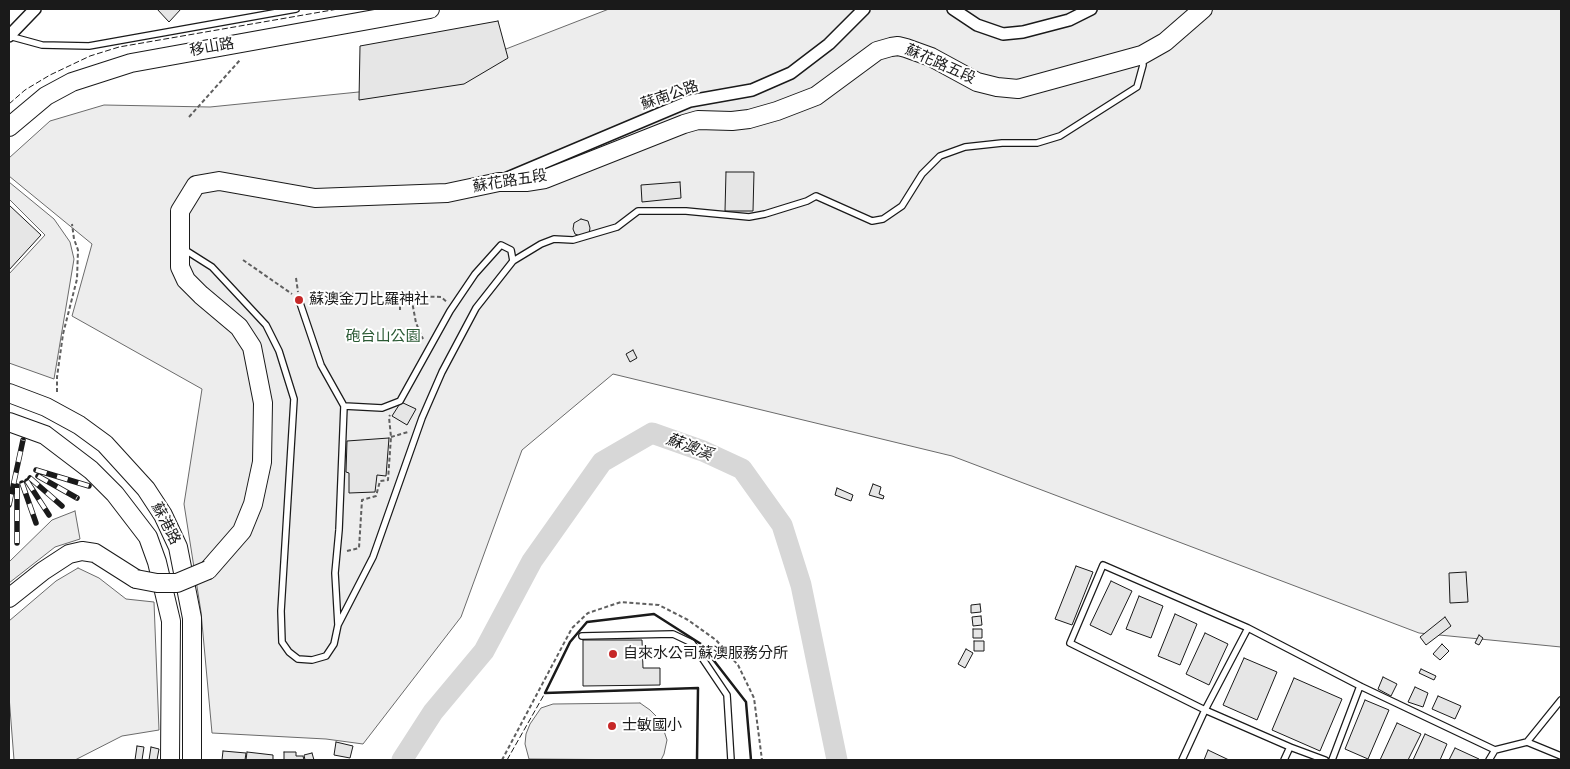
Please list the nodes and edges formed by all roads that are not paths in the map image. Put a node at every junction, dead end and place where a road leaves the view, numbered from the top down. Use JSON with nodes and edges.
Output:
{"nodes":[{"id":1,"x":35,"y":9,"type":"edge"},
{"id":2,"x":296,"y":9,"type":"edge"},
{"id":3,"x":430,"y":9,"type":"edge"},
{"id":4,"x":864,"y":9,"type":"edge"},
{"id":5,"x":953,"y":9,"type":"edge"},
{"id":6,"x":1090,"y":9,"type":"edge"},
{"id":7,"x":1203,"y":9,"type":"edge"},
{"id":8,"x":9,"y":36,"type":"edge"},
{"id":9,"x":1142,"y":55,"type":"junction"},
{"id":10,"x":9,"y":127,"type":"edge"},
{"id":11,"x":498,"y":182,"type":"junction"},
{"id":12,"x":180,"y":247,"type":"junction"},
{"id":13,"x":513,"y":261,"type":"junction"},
{"id":14,"x":300,"y":300,"type":"road end"},
{"id":15,"x":9,"y":392,"type":"edge"},
{"id":16,"x":344,"y":406,"type":"junction"},
{"id":17,"x":9,"y":422,"type":"edge"},
{"id":18,"x":9,"y":598,"type":"edge"},
{"id":19,"x":338,"y":625,"type":"junction"},
{"id":20,"x":1248,"y":628,"type":"junction"},
{"id":21,"x":582,"y":636,"type":"dead end"},
{"id":22,"x":1360,"y":686,"type":"junction"},
{"id":23,"x":1561,"y":700,"type":"edge"},
{"id":24,"x":1205,"y":710,"type":"junction"},
{"id":25,"x":1527,"y":742,"type":"junction"},
{"id":26,"x":1290,"y":747,"type":"junction"},
{"id":27,"x":1495,"y":750,"type":"junction"},
{"id":28,"x":1561,"y":756,"type":"edge"},
{"id":29,"x":170,"y":760,"type":"edge"},
{"id":30,"x":192,"y":760,"type":"edge"},
{"id":31,"x":731,"y":760,"type":"edge"},
{"id":32,"x":1182,"y":760,"type":"edge"},
{"id":33,"x":1284,"y":760,"type":"edge"},
{"id":34,"x":1325,"y":760,"type":"edge"},
{"id":35,"x":1332,"y":760,"type":"edge"},
{"id":36,"x":1489,"y":760,"type":"edge"}],
"edges":[{"from":1,"to":8,"type":"street"},
{"from":2,"to":8,"type":"lane"},
{"from":3,"to":10,"type":"main road","name":"移山路"},
{"from":4,"to":11,"type":"street","name":"蘇南公路"},
{"from":5,"to":6,"type":"street"},
{"from":7,"to":9,"type":"main road","name":"蘇花路五段"},
{"from":9,"to":11,"type":"main road","name":"蘇花路五段"},
{"from":9,"to":13,"type":"lane"},
{"from":11,"to":12,"type":"main road","name":"蘇花路五段"},
{"from":12,"to":18,"type":"main road","name":"蘇花路五段","bridge":true},
{"from":12,"to":19,"type":"lane"},
{"from":13,"to":16,"type":"lane"},
{"from":13,"to":19,"type":"lane"},
{"from":14,"to":16,"type":"lane"},
{"from":15,"to":30,"type":"main road","name":"蘇港路"},
{"from":16,"to":19,"type":"lane"},
{"from":17,"to":29,"type":"main road","name":"蘇港路"},
{"from":20,"to":22,"type":"lane"},
{"from":20,"to":24,"type":"lane"},
{"from":20,"to":24,"type":"lane"},
{"from":21,"to":31,"type":"lane"},
{"from":22,"to":27,"type":"lane"},
{"from":22,"to":35,"type":"lane"},
{"from":23,"to":25,"type":"lane"},
{"from":24,"to":26,"type":"lane"},
{"from":24,"to":32,"type":"lane"},
{"from":25,"to":27,"type":"lane"},
{"from":25,"to":28,"type":"lane"},
{"from":26,"to":33,"type":"lane"},
{"from":26,"to":34,"type":"lane"},
{"from":27,"to":36,"type":"lane"}]}
